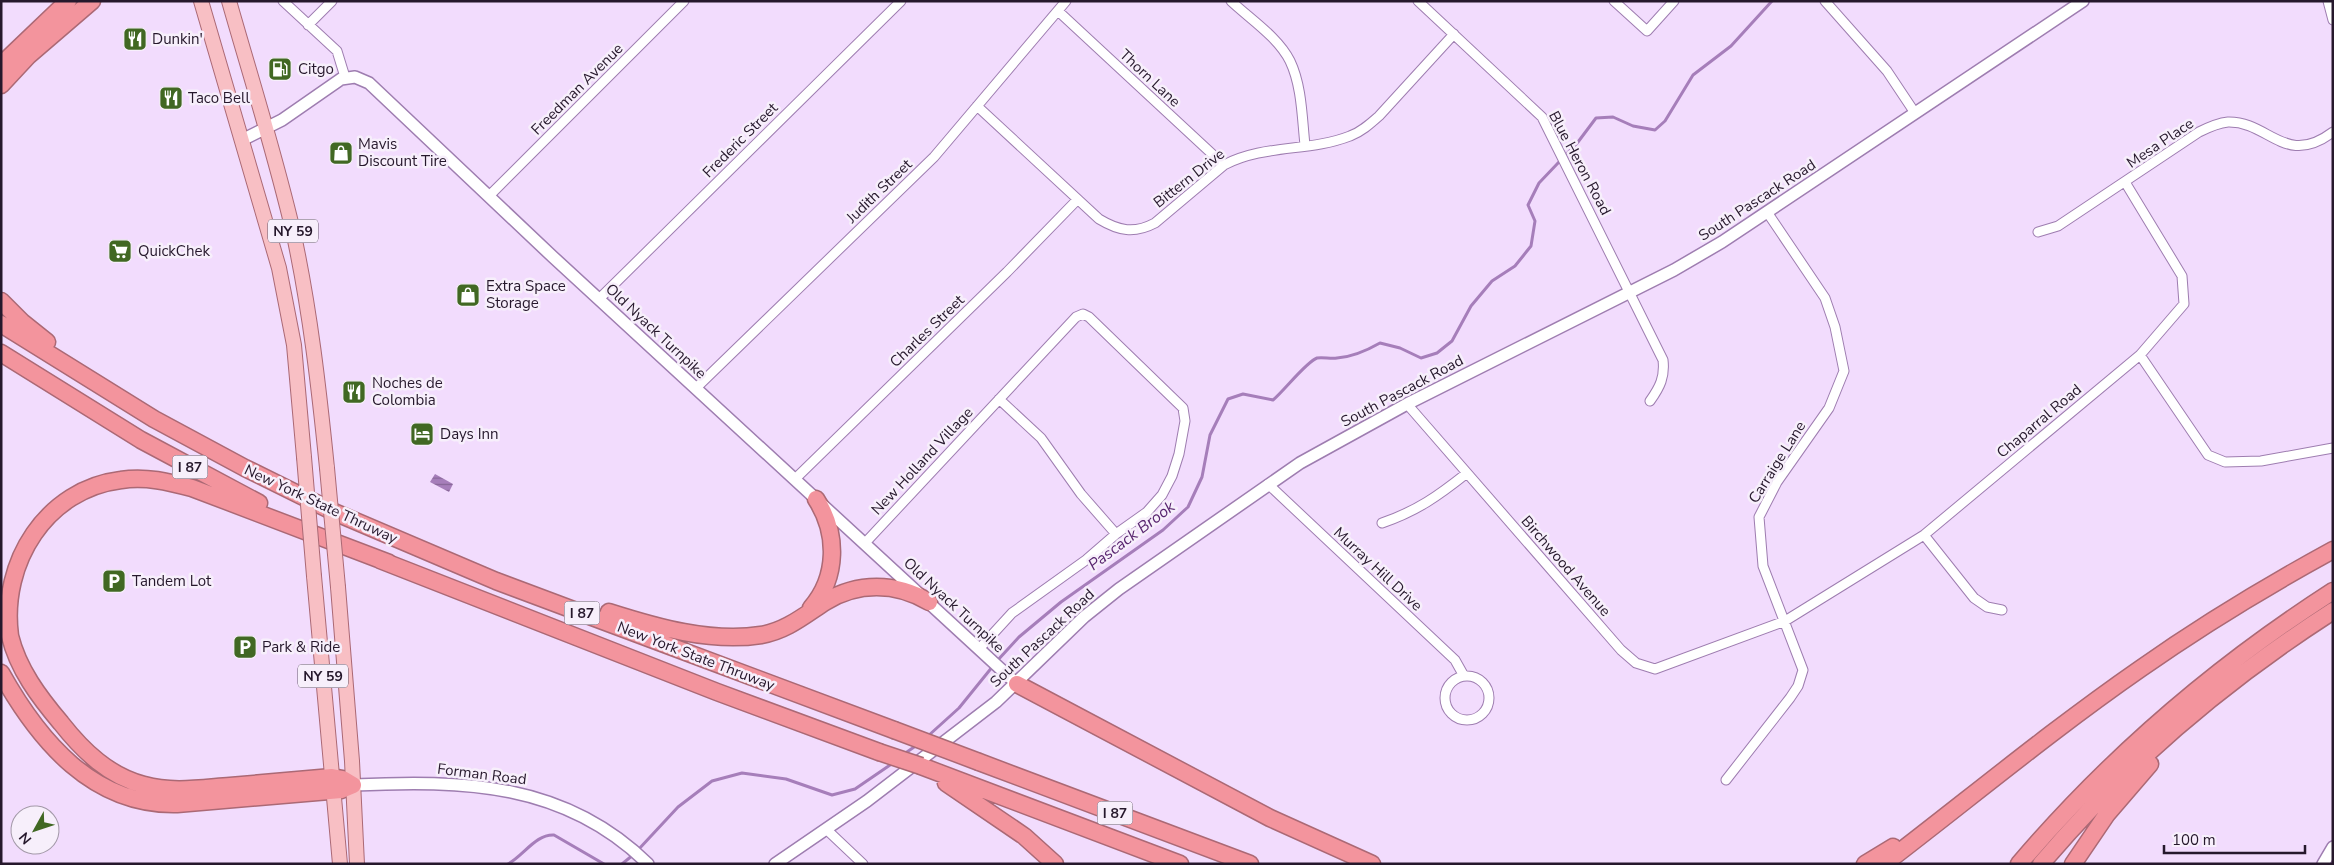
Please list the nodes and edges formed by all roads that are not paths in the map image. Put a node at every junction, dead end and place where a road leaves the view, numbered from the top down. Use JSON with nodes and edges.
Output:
{"nodes":[{"id":1,"x":68,"y":1,"type":"edge"},
{"id":2,"x":92,"y":1,"type":"edge"},
{"id":3,"x":201,"y":1,"type":"edge"},
{"id":4,"x":229,"y":1,"type":"edge"},
{"id":5,"x":283,"y":1,"type":"edge"},
{"id":6,"x":332,"y":1,"type":"edge"},
{"id":7,"x":684,"y":1,"type":"edge"},
{"id":8,"x":901,"y":1,"type":"edge"},
{"id":9,"x":1066,"y":1,"type":"edge"},
{"id":10,"x":1231,"y":1,"type":"edge"},
{"id":11,"x":1418,"y":1,"type":"edge"},
{"id":12,"x":1614,"y":1,"type":"edge"},
{"id":13,"x":1674,"y":1,"type":"edge"},
{"id":14,"x":1825,"y":1,"type":"edge"},
{"id":15,"x":2083,"y":1,"type":"edge"},
{"id":16,"x":2328,"y":1,"type":"edge"},
{"id":17,"x":1058,"y":11,"type":"junction"},
{"id":18,"x":2333,"y":20,"type":"edge"},
{"id":19,"x":308,"y":24,"type":"junction"},
{"id":20,"x":1454,"y":34,"type":"junction"},
{"id":21,"x":1,"y":65,"type":"edge"},
{"id":22,"x":346,"y":77,"type":"junction"},
{"id":23,"x":1,"y":85,"type":"edge"},
{"id":24,"x":977,"y":106,"type":"junction"},
{"id":25,"x":1915,"y":113,"type":"junction"},
{"id":26,"x":266,"y":129,"type":"junction"},
{"id":27,"x":2333,"y":132,"type":"edge"},
{"id":28,"x":242,"y":140,"type":"junction"},
{"id":29,"x":1305,"y":144,"type":"junction"},
{"id":30,"x":1224,"y":165,"type":"junction"},
{"id":31,"x":2125,"y":182,"type":"junction"},
{"id":32,"x":490,"y":196,"type":"junction"},
{"id":33,"x":1077,"y":200,"type":"junction"},
{"id":34,"x":1768,"y":212,"type":"junction"},
{"id":35,"x":2038,"y":232,"type":"dead end"},
{"id":36,"x":1631,"y":292,"type":"junction"},
{"id":37,"x":599,"y":298,"type":"junction"},
{"id":38,"x":1,"y":301,"type":"edge"},
{"id":39,"x":1,"y":324,"type":"edge"},
{"id":40,"x":1,"y":354,"type":"edge"},
{"id":41,"x":2140,"y":355,"type":"junction"},
{"id":42,"x":696,"y":388,"type":"junction"},
{"id":43,"x":999,"y":399,"type":"junction"},
{"id":44,"x":124,"y":401,"type":"junction"},
{"id":45,"x":1650,"y":401,"type":"dead end"},
{"id":46,"x":1407,"y":404,"type":"junction"},
{"id":47,"x":2333,"y":448,"type":"edge"},
{"id":48,"x":1467,"y":473,"type":"junction"},
{"id":49,"x":795,"y":479,"type":"junction"},
{"id":50,"x":1268,"y":484,"type":"junction"},
{"id":51,"x":816,"y":499,"type":"junction"},
{"id":52,"x":1382,"y":523,"type":"dead end"},
{"id":53,"x":1116,"y":534,"type":"junction"},
{"id":54,"x":1924,"y":534,"type":"junction"},
{"id":55,"x":864,"y":543,"type":"junction"},
{"id":56,"x":2333,"y":550,"type":"edge"},
{"id":57,"x":389,"y":563,"type":"junction"},
{"id":58,"x":464,"y":568,"type":"junction"},
{"id":59,"x":2333,"y":591,"type":"edge"},
{"id":60,"x":929,"y":602,"type":"junction"},
{"id":61,"x":2002,"y":610,"type":"dead end"},
{"id":62,"x":2333,"y":611,"type":"edge"},
{"id":63,"x":1785,"y":621,"type":"junction"},
{"id":64,"x":791,"y":625,"type":"junction"},
{"id":65,"x":2277,"y":648,"type":"junction"},
{"id":66,"x":984,"y":653,"type":"junction"},
{"id":67,"x":1,"y":673,"type":"edge"},
{"id":68,"x":1464,"y":676,"type":"junction"},
{"id":69,"x":1017,"y":684,"type":"junction"},
{"id":70,"x":1726,"y":780,"type":"dead end"},
{"id":71,"x":333,"y":784,"type":"junction"},
{"id":72,"x":353,"y":785,"type":"junction"},
{"id":73,"x":967,"y":791,"type":"junction"},
{"id":74,"x":1948,"y":814,"type":"junction"},
{"id":75,"x":826,"y":829,"type":"junction"},
{"id":76,"x":2333,"y":847,"type":"edge"},
{"id":77,"x":644,"y":860,"type":"edge"},
{"id":78,"x":340,"y":864,"type":"edge"},
{"id":79,"x":357,"y":864,"type":"edge"},
{"id":80,"x":775,"y":864,"type":"edge"},
{"id":81,"x":863,"y":864,"type":"edge"},
{"id":82,"x":1055,"y":864,"type":"edge"},
{"id":83,"x":1180,"y":864,"type":"edge"},
{"id":84,"x":1250,"y":864,"type":"edge"},
{"id":85,"x":1372,"y":864,"type":"edge"},
{"id":86,"x":1865,"y":864,"type":"edge"},
{"id":87,"x":1884,"y":864,"type":"edge"},
{"id":88,"x":2019,"y":864,"type":"edge"},
{"id":89,"x":2041,"y":864,"type":"edge"},
{"id":90,"x":2073,"y":864,"type":"edge"},
{"id":91,"x":2323,"y":864,"type":"edge"}],
"edges":[{"from":1,"to":21,"type":"highway"},
{"from":2,"to":23,"type":"highway"},
{"from":3,"to":28,"type":"main road","number":"NY 59"},
{"from":4,"to":26,"type":"main road","number":"NY 59"},
{"from":5,"to":19,"type":"street"},
{"from":6,"to":19,"type":"street"},
{"from":7,"to":32,"type":"street","name":"Freedman Avenue"},
{"from":8,"to":37,"type":"street","name":"Frederic Street"},
{"from":9,"to":17,"type":"street","name":"Judith Street"},
{"from":10,"to":29,"type":"street"},
{"from":11,"to":20,"type":"street","name":"Blue Heron Road"},
{"from":12,"to":13,"type":"street"},
{"from":14,"to":25,"type":"street"},
{"from":15,"to":25,"type":"street","name":"South Pascack Road"},
{"from":16,"to":18,"type":"street"},
{"from":17,"to":24,"type":"street","name":"Judith Street"},
{"from":17,"to":30,"type":"street","name":"Thorn Lane"},
{"from":19,"to":22,"type":"street"},
{"from":20,"to":29,"type":"street","name":"Bittern Drive"},
{"from":20,"to":36,"type":"street","name":"Blue Heron Road"},
{"from":22,"to":26,"type":"street"},
{"from":22,"to":32,"type":"street","name":"Old Nyack Turnpike"},
{"from":24,"to":33,"type":"street","name":"Bittern Drive"},
{"from":24,"to":42,"type":"street","name":"Judith Street"},
{"from":25,"to":34,"type":"street","name":"South Pascack Road"},
{"from":26,"to":28,"type":"street"},
{"from":26,"to":72,"type":"main road","number":"NY 59","bridge":true},
{"from":27,"to":31,"type":"street","name":"Mesa Place"},
{"from":28,"to":71,"type":"main road","number":"NY 59","bridge":true},
{"from":29,"to":30,"type":"street","name":"Bittern Drive"},
{"from":30,"to":33,"type":"street","name":"Bittern Drive"},
{"from":31,"to":35,"type":"street","name":"Mesa Place"},
{"from":31,"to":41,"type":"street","name":"Chaparral Road"},
{"from":32,"to":37,"type":"street","name":"Old Nyack Turnpike"},
{"from":33,"to":49,"type":"street","name":"Charles Street"},
{"from":34,"to":36,"type":"street","name":"South Pascack Road"},
{"from":34,"to":63,"type":"street","name":"Carraige Lane"},
{"from":36,"to":45,"type":"street","name":"Blue Heron Road"},
{"from":36,"to":46,"type":"street","name":"South Pascack Road"},
{"from":37,"to":42,"type":"street","name":"Old Nyack Turnpike"},
{"from":38,"to":44,"type":"highway"},
{"from":39,"to":44,"type":"highway","name":"New York State Thruway","number":"I 87"},
{"from":40,"to":57,"type":"highway","name":"New York State Thruway","number":"I 87"},
{"from":41,"to":47,"type":"street"},
{"from":41,"to":54,"type":"street","name":"Chaparral Road"},
{"from":42,"to":49,"type":"street","name":"Old Nyack Turnpike"},
{"from":43,"to":53,"type":"street"},
{"from":43,"to":53,"type":"street","name":"New Holland Village"},
{"from":43,"to":55,"type":"street","name":"New Holland Village"},
{"from":44,"to":58,"type":"highway","name":"New York State Thruway","number":"I 87"},
{"from":46,"to":48,"type":"street","name":"Birchwood Avenue"},
{"from":46,"to":50,"type":"street","name":"South Pascack Road"},
{"from":48,"to":52,"type":"street"},
{"from":48,"to":63,"type":"street","name":"Birchwood Avenue"},
{"from":49,"to":51,"type":"street","name":"Old Nyack Turnpike"},
{"from":50,"to":68,"type":"street","name":"Murray Hill Drive"},
{"from":50,"to":69,"type":"street","name":"South Pascack Road"},
{"from":51,"to":55,"type":"street","name":"Old Nyack Turnpike"},
{"from":51,"to":64,"type":"highway"},
{"from":53,"to":66,"type":"street","name":"New Holland Village"},
{"from":54,"to":61,"type":"street"},
{"from":54,"to":63,"type":"street","name":"Chaparral Road"},
{"from":55,"to":60,"type":"street","name":"Old Nyack Turnpike"},
{"from":56,"to":74,"type":"highway"},
{"from":57,"to":71,"type":"highway"},
{"from":57,"to":73,"type":"highway","name":"New York State Thruway","number":"I 87","bridge":true},
{"from":58,"to":64,"type":"highway"},
{"from":58,"to":84,"type":"highway","name":"New York State Thruway","number":"I 87","bridge":true},
{"from":59,"to":88,"type":"highway"},
{"from":60,"to":64,"type":"highway"},
{"from":60,"to":66,"type":"street","name":"Old Nyack Turnpike"},
{"from":62,"to":65,"type":"highway"},
{"from":63,"to":70,"type":"street","name":"Carraige Lane"},
{"from":65,"to":89,"type":"highway"},
{"from":65,"to":90,"type":"highway"},
{"from":66,"to":69,"type":"street","name":"Old Nyack Turnpike"},
{"from":67,"to":71,"type":"highway"},
{"from":68,"to":68,"type":"street","name":"Murray Hill Drive"},
{"from":69,"to":75,"type":"street","name":"South Pascack Road"},
{"from":69,"to":85,"type":"highway"},
{"from":71,"to":72,"type":"highway"},
{"from":71,"to":78,"type":"main road","number":"NY 59"},
{"from":72,"to":77,"type":"street","name":"Forman Road"},
{"from":72,"to":79,"type":"main road","number":"NY 59"},
{"from":73,"to":82,"type":"highway"},
{"from":73,"to":83,"type":"highway","name":"New York State Thruway","number":"I 87"},
{"from":74,"to":86,"type":"highway"},
{"from":74,"to":87,"type":"highway"},
{"from":75,"to":80,"type":"street","name":"South Pascack Road"},
{"from":75,"to":81,"type":"street"},
{"from":76,"to":91,"type":"street"}]}
